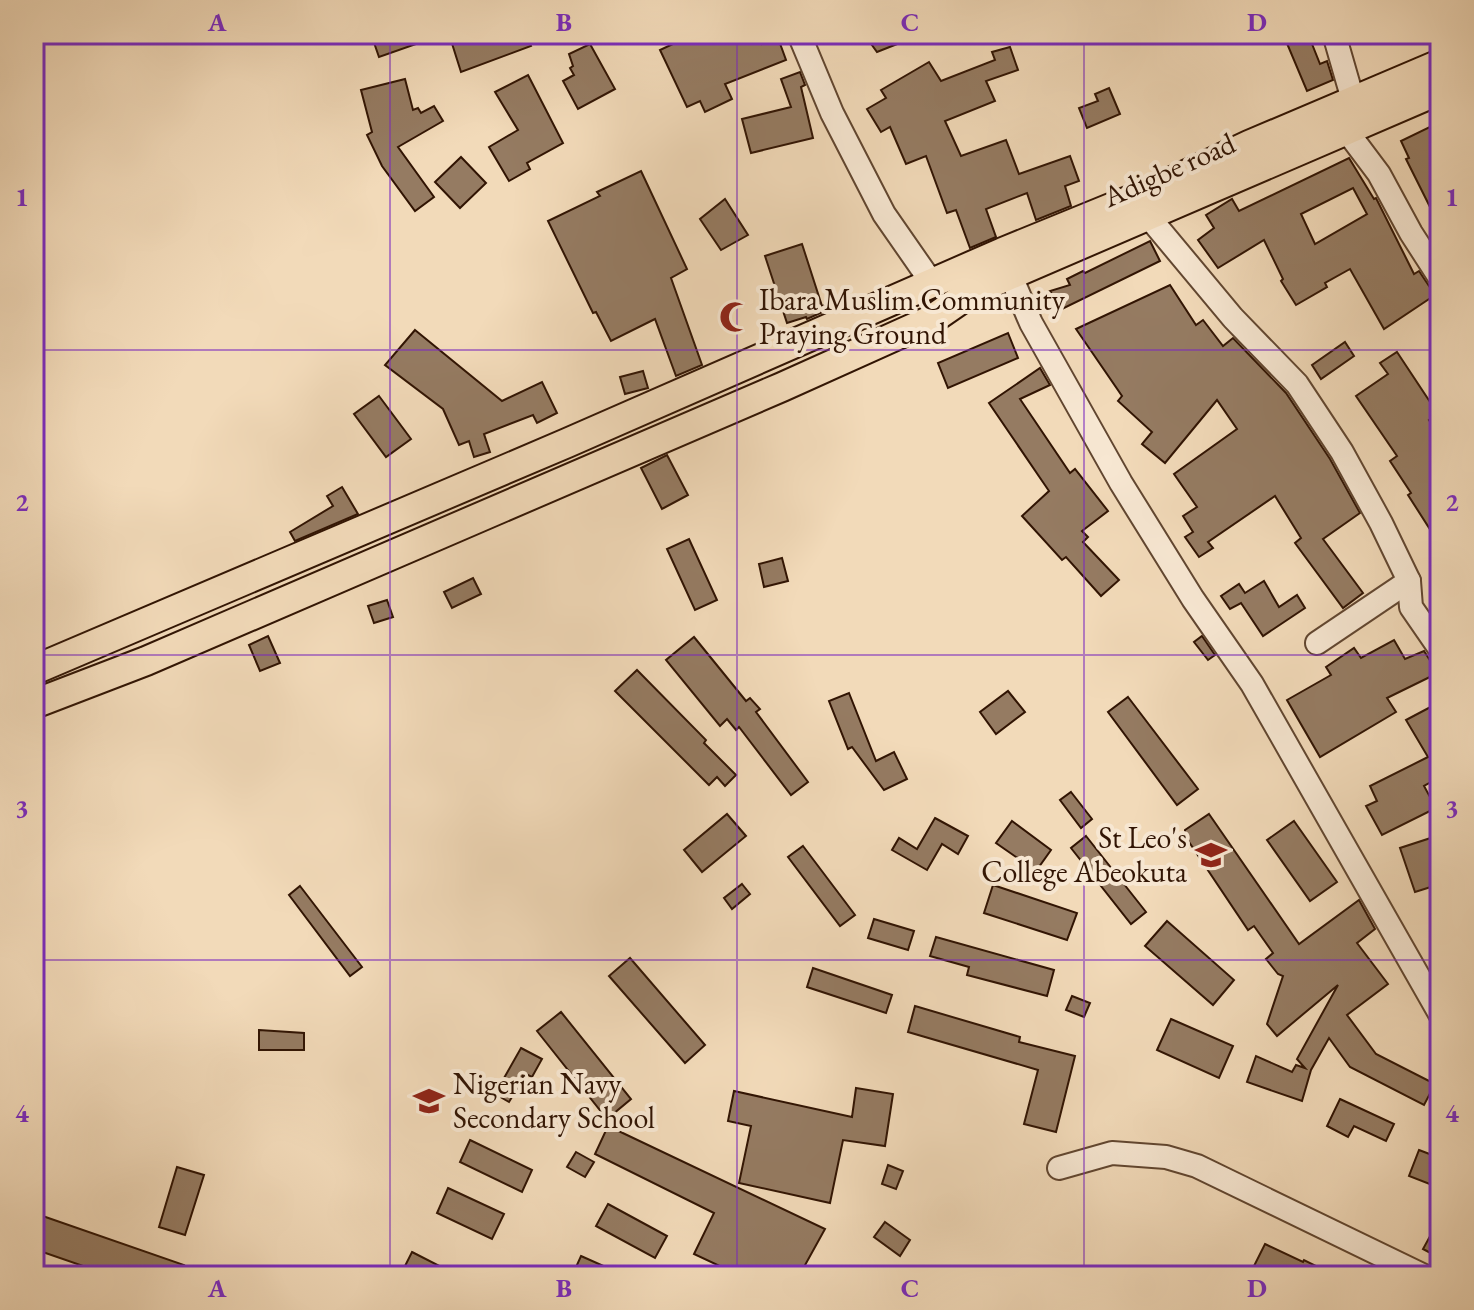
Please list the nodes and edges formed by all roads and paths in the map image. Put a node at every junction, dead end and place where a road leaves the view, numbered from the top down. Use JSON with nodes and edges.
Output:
{"nodes":[{"id":1,"x":799,"y":34,"type":"edge"},
{"id":2,"x":1334,"y":34,"type":"edge"},
{"id":3,"x":1440,"y":64,"type":"edge"},
{"id":4,"x":1440,"y":90,"type":"edge"},
{"id":5,"x":1353,"y":100,"type":"junction"},
{"id":6,"x":1346,"y":130,"type":"junction"},
{"id":7,"x":1148,"y":216,"type":"junction"},
{"id":8,"x":1010,"y":274,"type":"junction"},
{"id":9,"x":1440,"y":278,"type":"edge"},
{"id":10,"x":932,"y":283,"type":"junction"},
{"id":11,"x":1409,"y":581,"type":"junction"},
{"id":12,"x":1317,"y":643,"type":"dead end"},
{"id":13,"x":1440,"y":649,"type":"edge"},
{"id":14,"x":34,"y":670,"type":"edge"},
{"id":15,"x":34,"y":704,"type":"edge"},
{"id":16,"x":1440,"y":1014,"type":"edge"},
{"id":17,"x":1059,"y":1168,"type":"dead end"},
{"id":18,"x":1424,"y":1276,"type":"edge"}],
"edges":[{"from":1,"to":10,"type":"street"},
{"from":2,"to":5,"type":"street"},
{"from":3,"to":5,"type":"main road"},
{"from":4,"to":6,"type":"main road","name":"Adigbe road"},
{"from":5,"to":10,"type":"main road"},
{"from":6,"to":7,"type":"main road","name":"Adigbe road"},
{"from":6,"to":9,"type":"street"},
{"from":7,"to":8,"type":"main road","name":"Adigbe road"},
{"from":7,"to":11,"type":"street"},
{"from":8,"to":15,"type":"main road","name":"Adigbe road"},
{"from":8,"to":16,"type":"street"},
{"from":10,"to":14,"type":"main road"},
{"from":11,"to":12,"type":"street"},
{"from":11,"to":13,"type":"street"},
{"from":17,"to":18,"type":"street"}]}
